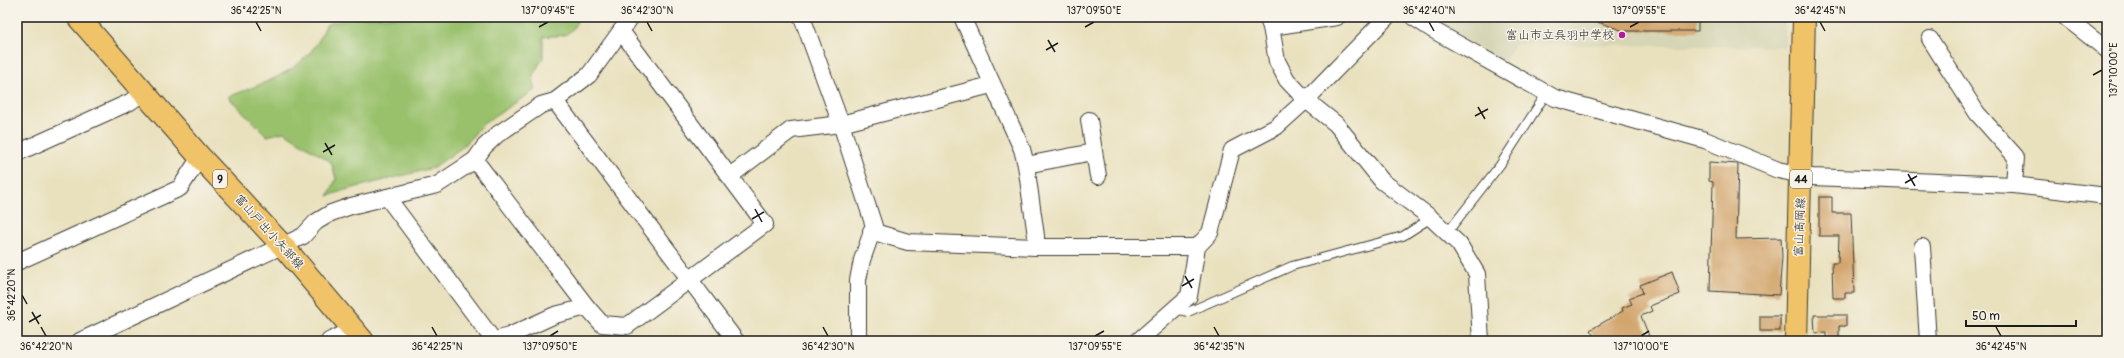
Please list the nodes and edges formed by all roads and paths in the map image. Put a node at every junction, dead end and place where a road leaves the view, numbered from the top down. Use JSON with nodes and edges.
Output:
{"nodes":[{"id":1,"x":78,"y":17,"type":"edge"},
{"id":2,"x":631,"y":17,"type":"edge"},
{"id":3,"x":802,"y":17,"type":"edge"},
{"id":4,"x":962,"y":17,"type":"edge"},
{"id":5,"x":1337,"y":17,"type":"edge"},
{"id":6,"x":1387,"y":17,"type":"edge"},
{"id":7,"x":1413,"y":17,"type":"edge"},
{"id":8,"x":1804,"y":17,"type":"edge"},
{"id":9,"x":2065,"y":17,"type":"edge"},
{"id":10,"x":1269,"y":22,"type":"edge"},
{"id":11,"x":621,"y":31,"type":"junction"},
{"id":12,"x":1930,"y":40,"type":"dead end"},
{"id":13,"x":2107,"y":50,"type":"edge"},
{"id":14,"x":992,"y":85,"type":"junction"},
{"id":15,"x":144,"y":92,"type":"junction"},
{"id":16,"x":1546,"y":94,"type":"junction"},
{"id":17,"x":1306,"y":100,"type":"junction"},
{"id":18,"x":555,"y":101,"type":"junction"},
{"id":19,"x":1089,"y":120,"type":"dead end"},
{"id":20,"x":841,"y":124,"type":"junction"},
{"id":21,"x":1093,"y":152,"type":"junction"},
{"id":22,"x":17,"y":153,"type":"edge"},
{"id":23,"x":200,"y":157,"type":"junction"},
{"id":24,"x":475,"y":160,"type":"junction"},
{"id":25,"x":1026,"y":165,"type":"junction"},
{"id":26,"x":1800,"y":175,"type":"junction"},
{"id":27,"x":730,"y":176,"type":"junction"},
{"id":28,"x":1098,"y":176,"type":"dead end"},
{"id":29,"x":2014,"y":185,"type":"junction"},
{"id":30,"x":2107,"y":196,"type":"edge"},
{"id":31,"x":387,"y":197,"type":"junction"},
{"id":32,"x":1431,"y":218,"type":"junction"},
{"id":33,"x":871,"y":230,"type":"junction"},
{"id":34,"x":1447,"y":233,"type":"junction"},
{"id":35,"x":282,"y":245,"type":"junction"},
{"id":36,"x":1036,"y":247,"type":"junction"},
{"id":37,"x":1197,"y":247,"type":"junction"},
{"id":38,"x":1922,"y":247,"type":"dead end"},
{"id":39,"x":17,"y":262,"type":"edge"},
{"id":40,"x":690,"y":280,"type":"junction"},
{"id":41,"x":587,"y":308,"type":"junction"},
{"id":42,"x":1175,"y":309,"type":"junction"},
{"id":43,"x":358,"y":335,"type":"edge"},
{"id":44,"x":80,"y":341,"type":"edge"},
{"id":45,"x":329,"y":341,"type":"edge"},
{"id":46,"x":494,"y":341,"type":"edge"},
{"id":47,"x":736,"y":341,"type":"edge"},
{"id":48,"x":858,"y":341,"type":"edge"},
{"id":49,"x":1138,"y":341,"type":"edge"},
{"id":50,"x":1480,"y":341,"type":"edge"},
{"id":51,"x":1796,"y":341,"type":"edge"},
{"id":52,"x":1928,"y":341,"type":"edge"}],
"edges":[{"from":1,"to":15,"type":"main road","name":"富山戸出小矢部線","number":"9"},
{"from":2,"to":11,"type":"street"},
{"from":3,"to":20,"type":"street"},
{"from":4,"to":14,"type":"street"},
{"from":5,"to":10,"type":"street"},
{"from":6,"to":17,"type":"street"},
{"from":7,"to":16,"type":"street"},
{"from":8,"to":26,"type":"main road","name":"富山高岡線","number":"44"},
{"from":9,"to":13,"type":"street"},
{"from":10,"to":17,"type":"street"},
{"from":11,"to":18,"type":"street"},
{"from":11,"to":27,"type":"street"},
{"from":12,"to":29,"type":"street"},
{"from":14,"to":20,"type":"street"},
{"from":14,"to":25,"type":"street"},
{"from":15,"to":22,"type":"street"},
{"from":15,"to":23,"type":"main road","name":"富山戸出小矢部線","number":"9"},
{"from":16,"to":26,"type":"street"},
{"from":16,"to":34,"type":"lane"},
{"from":17,"to":32,"type":"street"},
{"from":17,"to":37,"type":"street"},
{"from":18,"to":24,"type":"street"},
{"from":18,"to":40,"type":"street"},
{"from":19,"to":21,"type":"street"},
{"from":20,"to":27,"type":"street"},
{"from":20,"to":33,"type":"street"},
{"from":21,"to":25,"type":"street"},
{"from":21,"to":28,"type":"street"},
{"from":23,"to":35,"type":"main road","name":"富山戸出小矢部線","number":"9"},
{"from":23,"to":39,"type":"street"},
{"from":24,"to":31,"type":"street"},
{"from":24,"to":41,"type":"street"},
{"from":25,"to":36,"type":"street"},
{"from":26,"to":29,"type":"street"},
{"from":26,"to":51,"type":"main road","name":"富山高岡線","number":"44"},
{"from":27,"to":40,"type":"street"},
{"from":29,"to":30,"type":"street"},
{"from":31,"to":35,"type":"street"},
{"from":31,"to":46,"type":"street"},
{"from":32,"to":34,"type":"street"},
{"from":32,"to":42,"type":"lane"},
{"from":33,"to":36,"type":"street"},
{"from":33,"to":48,"type":"street"},
{"from":34,"to":50,"type":"street"},
{"from":35,"to":43,"type":"main road","name":"富山戸出小矢部線","number":"9"},
{"from":35,"to":44,"type":"street"},
{"from":36,"to":37,"type":"street"},
{"from":37,"to":42,"type":"street"},
{"from":38,"to":52,"type":"street"},
{"from":40,"to":41,"type":"street"},
{"from":40,"to":47,"type":"street"},
{"from":41,"to":46,"type":"street"},
{"from":42,"to":49,"type":"street"},
{"from":43,"to":45,"type":"street"}]}
